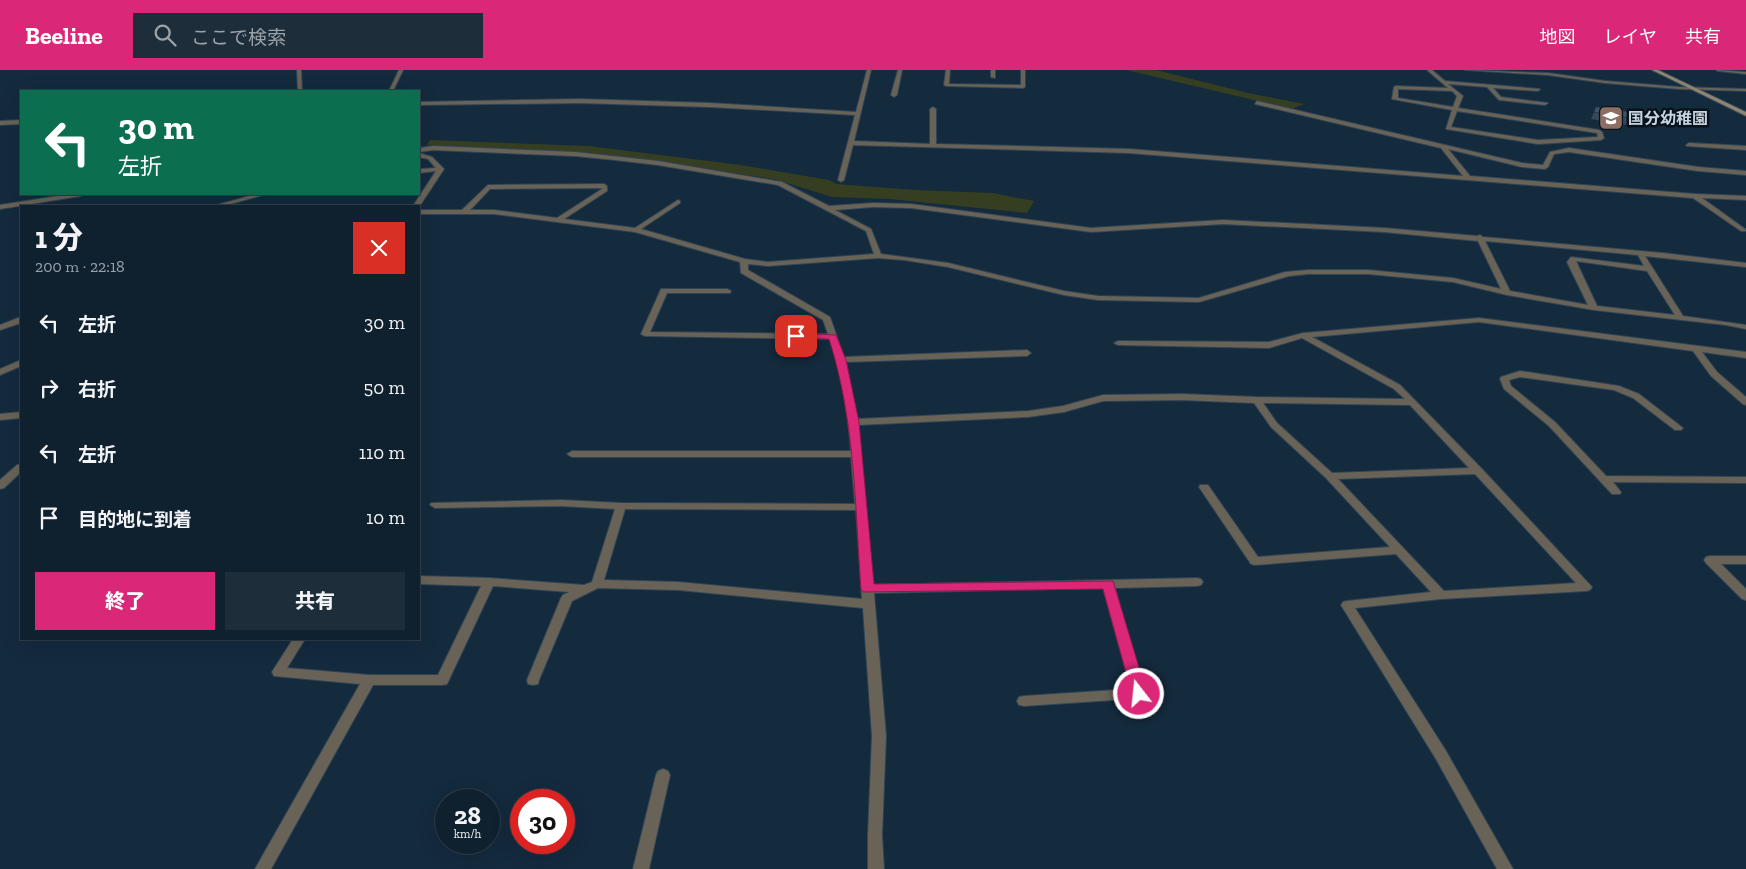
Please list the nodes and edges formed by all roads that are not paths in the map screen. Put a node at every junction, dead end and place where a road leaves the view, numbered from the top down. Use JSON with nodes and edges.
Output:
{"nodes":[{"id":1,"x":299,"y":70,"type":"edge"},
{"id":2,"x":401,"y":70,"type":"edge"},
{"id":3,"x":868,"y":70,"type":"edge"},
{"id":4,"x":900,"y":70,"type":"edge"},
{"id":5,"x":948,"y":70,"type":"edge"},
{"id":6,"x":993,"y":70,"type":"edge"},
{"id":7,"x":1023,"y":70,"type":"edge"},
{"id":8,"x":1429,"y":70,"type":"edge"},
{"id":9,"x":1467,"y":70,"type":"edge"},
{"id":10,"x":1654,"y":70,"type":"edge"},
{"id":11,"x":1718,"y":70,"type":"edge"},
{"id":12,"x":1530,"y":72,"type":"edge"},
{"id":13,"x":1746,"y":73,"type":"edge"},
{"id":14,"x":992,"y":77,"type":"dead end"},
{"id":15,"x":1444,"y":82,"type":"junction"},
{"id":16,"x":1489,"y":86,"type":"junction"},
{"id":17,"x":1692,"y":88,"type":"junction"},
{"id":18,"x":300,"y":90,"type":"edge"},
{"id":19,"x":391,"y":90,"type":"edge"},
{"id":20,"x":1453,"y":90,"type":"junction"},
{"id":21,"x":1538,"y":90,"type":"junction"},
{"id":22,"x":1746,"y":90,"type":"edge"},
{"id":23,"x":894,"y":95,"type":"dead end"},
{"id":24,"x":1256,"y":103,"type":"dead end"},
{"id":25,"x":420,"y":105,"type":"edge"},
{"id":26,"x":933,"y":109,"type":"dead end"},
{"id":27,"x":1454,"y":110,"type":"junction"},
{"id":28,"x":858,"y":114,"type":"junction"},
{"id":29,"x":1746,"y":114,"type":"edge"},
{"id":30,"x":20,"y":122,"type":"edge"},
{"id":31,"x":0,"y":123,"type":"edge"},
{"id":32,"x":852,"y":143,"type":"junction"},
{"id":33,"x":1689,"y":145,"type":"dead end"},
{"id":34,"x":933,"y":146,"type":"junction"},
{"id":35,"x":1443,"y":147,"type":"junction"},
{"id":36,"x":1746,"y":148,"type":"edge"},
{"id":37,"x":420,"y":150,"type":"edge"},
{"id":38,"x":420,"y":155,"type":"edge"},
{"id":39,"x":441,"y":169,"type":"junction"},
{"id":40,"x":420,"y":171,"type":"edge"},
{"id":41,"x":1746,"y":173,"type":"edge"},
{"id":42,"x":1468,"y":178,"type":"junction"},
{"id":43,"x":842,"y":180,"type":"dead end"},
{"id":44,"x":75,"y":195,"type":"edge"},
{"id":45,"x":260,"y":195,"type":"edge"},
{"id":46,"x":1695,"y":196,"type":"junction"},
{"id":47,"x":1746,"y":198,"type":"edge"},
{"id":48,"x":678,"y":202,"type":"dead end"},
{"id":49,"x":220,"y":205,"type":"edge"},
{"id":50,"x":417,"y":205,"type":"edge"},
{"id":51,"x":0,"y":207,"type":"edge"},
{"id":52,"x":830,"y":208,"type":"junction"},
{"id":53,"x":420,"y":212,"type":"edge"},
{"id":54,"x":464,"y":212,"type":"junction"},
{"id":55,"x":558,"y":220,"type":"junction"},
{"id":56,"x":636,"y":230,"type":"junction"},
{"id":57,"x":1743,"y":230,"type":"dead end"},
{"id":58,"x":1480,"y":237,"type":"junction"},
{"id":59,"x":1640,"y":253,"type":"junction"},
{"id":60,"x":878,"y":256,"type":"junction"},
{"id":61,"x":744,"y":261,"type":"junction"},
{"id":62,"x":1746,"y":265,"type":"edge"},
{"id":63,"x":1651,"y":269,"type":"junction"},
{"id":64,"x":727,"y":291,"type":"dead end"},
{"id":65,"x":1507,"y":293,"type":"junction"},
{"id":66,"x":1594,"y":308,"type":"junction"},
{"id":67,"x":1680,"y":317,"type":"junction"},
{"id":68,"x":20,"y":320,"type":"edge"},
{"id":69,"x":1746,"y":327,"type":"edge"},
{"id":70,"x":0,"y":328,"type":"edge"},
{"id":71,"x":1303,"y":335,"type":"junction"},
{"id":72,"x":833,"y":337,"type":"junction"},
{"id":73,"x":1118,"y":343,"type":"dead end"},
{"id":74,"x":1695,"y":348,"type":"junction"},
{"id":75,"x":1028,"y":353,"type":"dead end"},
{"id":76,"x":1746,"y":355,"type":"edge"},
{"id":77,"x":841,"y":360,"type":"junction"},
{"id":78,"x":20,"y":363,"type":"edge"},
{"id":79,"x":0,"y":372,"type":"edge"},
{"id":80,"x":1257,"y":400,"type":"junction"},
{"id":81,"x":1413,"y":402,"type":"junction"},
{"id":82,"x":1746,"y":402,"type":"edge"},
{"id":83,"x":20,"y":415,"type":"edge"},
{"id":84,"x":0,"y":417,"type":"edge"},
{"id":85,"x":853,"y":422,"type":"junction"},
{"id":86,"x":1678,"y":428,"type":"dead end"},
{"id":87,"x":572,"y":454,"type":"dead end"},
{"id":88,"x":856,"y":454,"type":"junction"},
{"id":89,"x":20,"y":468,"type":"edge"},
{"id":90,"x":1478,"y":471,"type":"junction"},
{"id":91,"x":1330,"y":476,"type":"junction"},
{"id":92,"x":1606,"y":479,"type":"junction"},
{"id":93,"x":1746,"y":480,"type":"edge"},
{"id":94,"x":1,"y":485,"type":"edge"},
{"id":95,"x":1204,"y":488,"type":"dead end"},
{"id":96,"x":1616,"y":492,"type":"dead end"},
{"id":97,"x":435,"y":505,"type":"dead end"},
{"id":98,"x":621,"y":506,"type":"junction"},
{"id":99,"x":861,"y":507,"type":"junction"},
{"id":100,"x":1399,"y":550,"type":"junction"},
{"id":101,"x":1746,"y":560,"type":"edge"},
{"id":102,"x":420,"y":580,"type":"edge"},
{"id":103,"x":488,"y":582,"type":"junction"},
{"id":104,"x":1197,"y":582,"type":"dead end"},
{"id":105,"x":597,"y":584,"type":"junction"},
{"id":106,"x":1108,"y":584,"type":"junction"},
{"id":107,"x":585,"y":589,"type":"junction"},
{"id":108,"x":868,"y":589,"type":"junction"},
{"id":109,"x":1441,"y":595,"type":"junction"},
{"id":110,"x":1746,"y":596,"type":"edge"},
{"id":111,"x":869,"y":604,"type":"junction"},
{"id":112,"x":298,"y":640,"type":"edge"},
{"id":113,"x":369,"y":680,"type":"junction"},
{"id":114,"x":533,"y":680,"type":"dead end"},
{"id":115,"x":1024,"y":701,"type":"dead end"},
{"id":116,"x":663,"y":775,"type":"dead end"},
{"id":117,"x":263,"y":869,"type":"edge"},
{"id":118,"x":641,"y":869,"type":"edge"},
{"id":119,"x":876,"y":869,"type":"edge"},
{"id":120,"x":1505,"y":869,"type":"edge"}],
"edges":[{"from":1,"to":18,"type":"street"},
{"from":2,"to":19,"type":"street"},
{"from":3,"to":28,"type":"street"},
{"from":4,"to":23,"type":"street"},
{"from":5,"to":7,"type":"street"},
{"from":6,"to":14,"type":"street"},
{"from":8,"to":15,"type":"street"},
{"from":9,"to":12,"type":"street"},
{"from":10,"to":17,"type":"street"},
{"from":11,"to":13,"type":"street"},
{"from":12,"to":17,"type":"street"},
{"from":12,"to":21,"type":"street"},
{"from":15,"to":16,"type":"street"},
{"from":15,"to":20,"type":"street"},
{"from":16,"to":21,"type":"street"},
{"from":16,"to":21,"type":"street"},
{"from":17,"to":22,"type":"street"},
{"from":17,"to":29,"type":"street"},
{"from":20,"to":27,"type":"street"},
{"from":20,"to":27,"type":"street"},
{"from":24,"to":35,"type":"street"},
{"from":25,"to":28,"type":"street"},
{"from":26,"to":34,"type":"street"},
{"from":27,"to":27,"type":"street"},
{"from":28,"to":32,"type":"street"},
{"from":30,"to":31,"type":"street"},
{"from":32,"to":34,"type":"street"},
{"from":32,"to":43,"type":"street"},
{"from":33,"to":36,"type":"street"},
{"from":34,"to":42,"type":"street"},
{"from":35,"to":41,"type":"street"},
{"from":35,"to":42,"type":"street"},
{"from":37,"to":52,"type":"street"},
{"from":38,"to":39,"type":"street"},
{"from":39,"to":40,"type":"street"},
{"from":39,"to":50,"type":"street"},
{"from":42,"to":46,"type":"street"},
{"from":44,"to":51,"type":"street"},
{"from":45,"to":49,"type":"street"},
{"from":46,"to":47,"type":"street"},
{"from":46,"to":57,"type":"street"},
{"from":48,"to":56,"type":"street"},
{"from":52,"to":58,"type":"street"},
{"from":52,"to":60,"type":"street"},
{"from":53,"to":54,"type":"street"},
{"from":54,"to":55,"type":"street"},
{"from":54,"to":55,"type":"street"},
{"from":55,"to":56,"type":"street"},
{"from":56,"to":61,"type":"street"},
{"from":58,"to":59,"type":"street"},
{"from":58,"to":65,"type":"street"},
{"from":59,"to":62,"type":"street"},
{"from":59,"to":63,"type":"street"},
{"from":60,"to":61,"type":"street"},
{"from":60,"to":65,"type":"street"},
{"from":61,"to":72,"type":"street"},
{"from":63,"to":66,"type":"street"},
{"from":63,"to":67,"type":"street"},
{"from":64,"to":72,"type":"street"},
{"from":65,"to":66,"type":"street"},
{"from":66,"to":67,"type":"street"},
{"from":67,"to":69,"type":"street"},
{"from":68,"to":70,"type":"street"},
{"from":71,"to":73,"type":"street"},
{"from":71,"to":74,"type":"street"},
{"from":71,"to":81,"type":"street"},
{"from":72,"to":77,"type":"street"},
{"from":74,"to":76,"type":"street"},
{"from":74,"to":82,"type":"street"},
{"from":75,"to":77,"type":"street"},
{"from":77,"to":85,"type":"street"},
{"from":78,"to":79,"type":"street"},
{"from":80,"to":81,"type":"street"},
{"from":80,"to":85,"type":"street"},
{"from":80,"to":91,"type":"street"},
{"from":81,"to":90,"type":"street"},
{"from":83,"to":84,"type":"street"},
{"from":85,"to":88,"type":"street"},
{"from":86,"to":92,"type":"street"},
{"from":87,"to":88,"type":"street"},
{"from":88,"to":99,"type":"street"},
{"from":89,"to":94,"type":"street"},
{"from":90,"to":91,"type":"street"},
{"from":90,"to":109,"type":"street"},
{"from":91,"to":100,"type":"street"},
{"from":92,"to":93,"type":"street"},
{"from":92,"to":96,"type":"street"},
{"from":95,"to":100,"type":"street"},
{"from":97,"to":98,"type":"street"},
{"from":98,"to":99,"type":"street"},
{"from":98,"to":105,"type":"street"},
{"from":99,"to":108,"type":"street"},
{"from":100,"to":109,"type":"street"},
{"from":101,"to":110,"type":"street"},
{"from":102,"to":103,"type":"street"},
{"from":103,"to":107,"type":"street"},
{"from":103,"to":113,"type":"street"},
{"from":104,"to":106,"type":"street"},
{"from":105,"to":107,"type":"street"},
{"from":105,"to":111,"type":"street"},
{"from":106,"to":108,"type":"street"},
{"from":106,"to":115,"type":"street"},
{"from":107,"to":114,"type":"street"},
{"from":108,"to":111,"type":"street"},
{"from":109,"to":120,"type":"street"},
{"from":111,"to":119,"type":"street"},
{"from":112,"to":113,"type":"street"},
{"from":113,"to":117,"type":"street"},
{"from":116,"to":118,"type":"street"}]}
